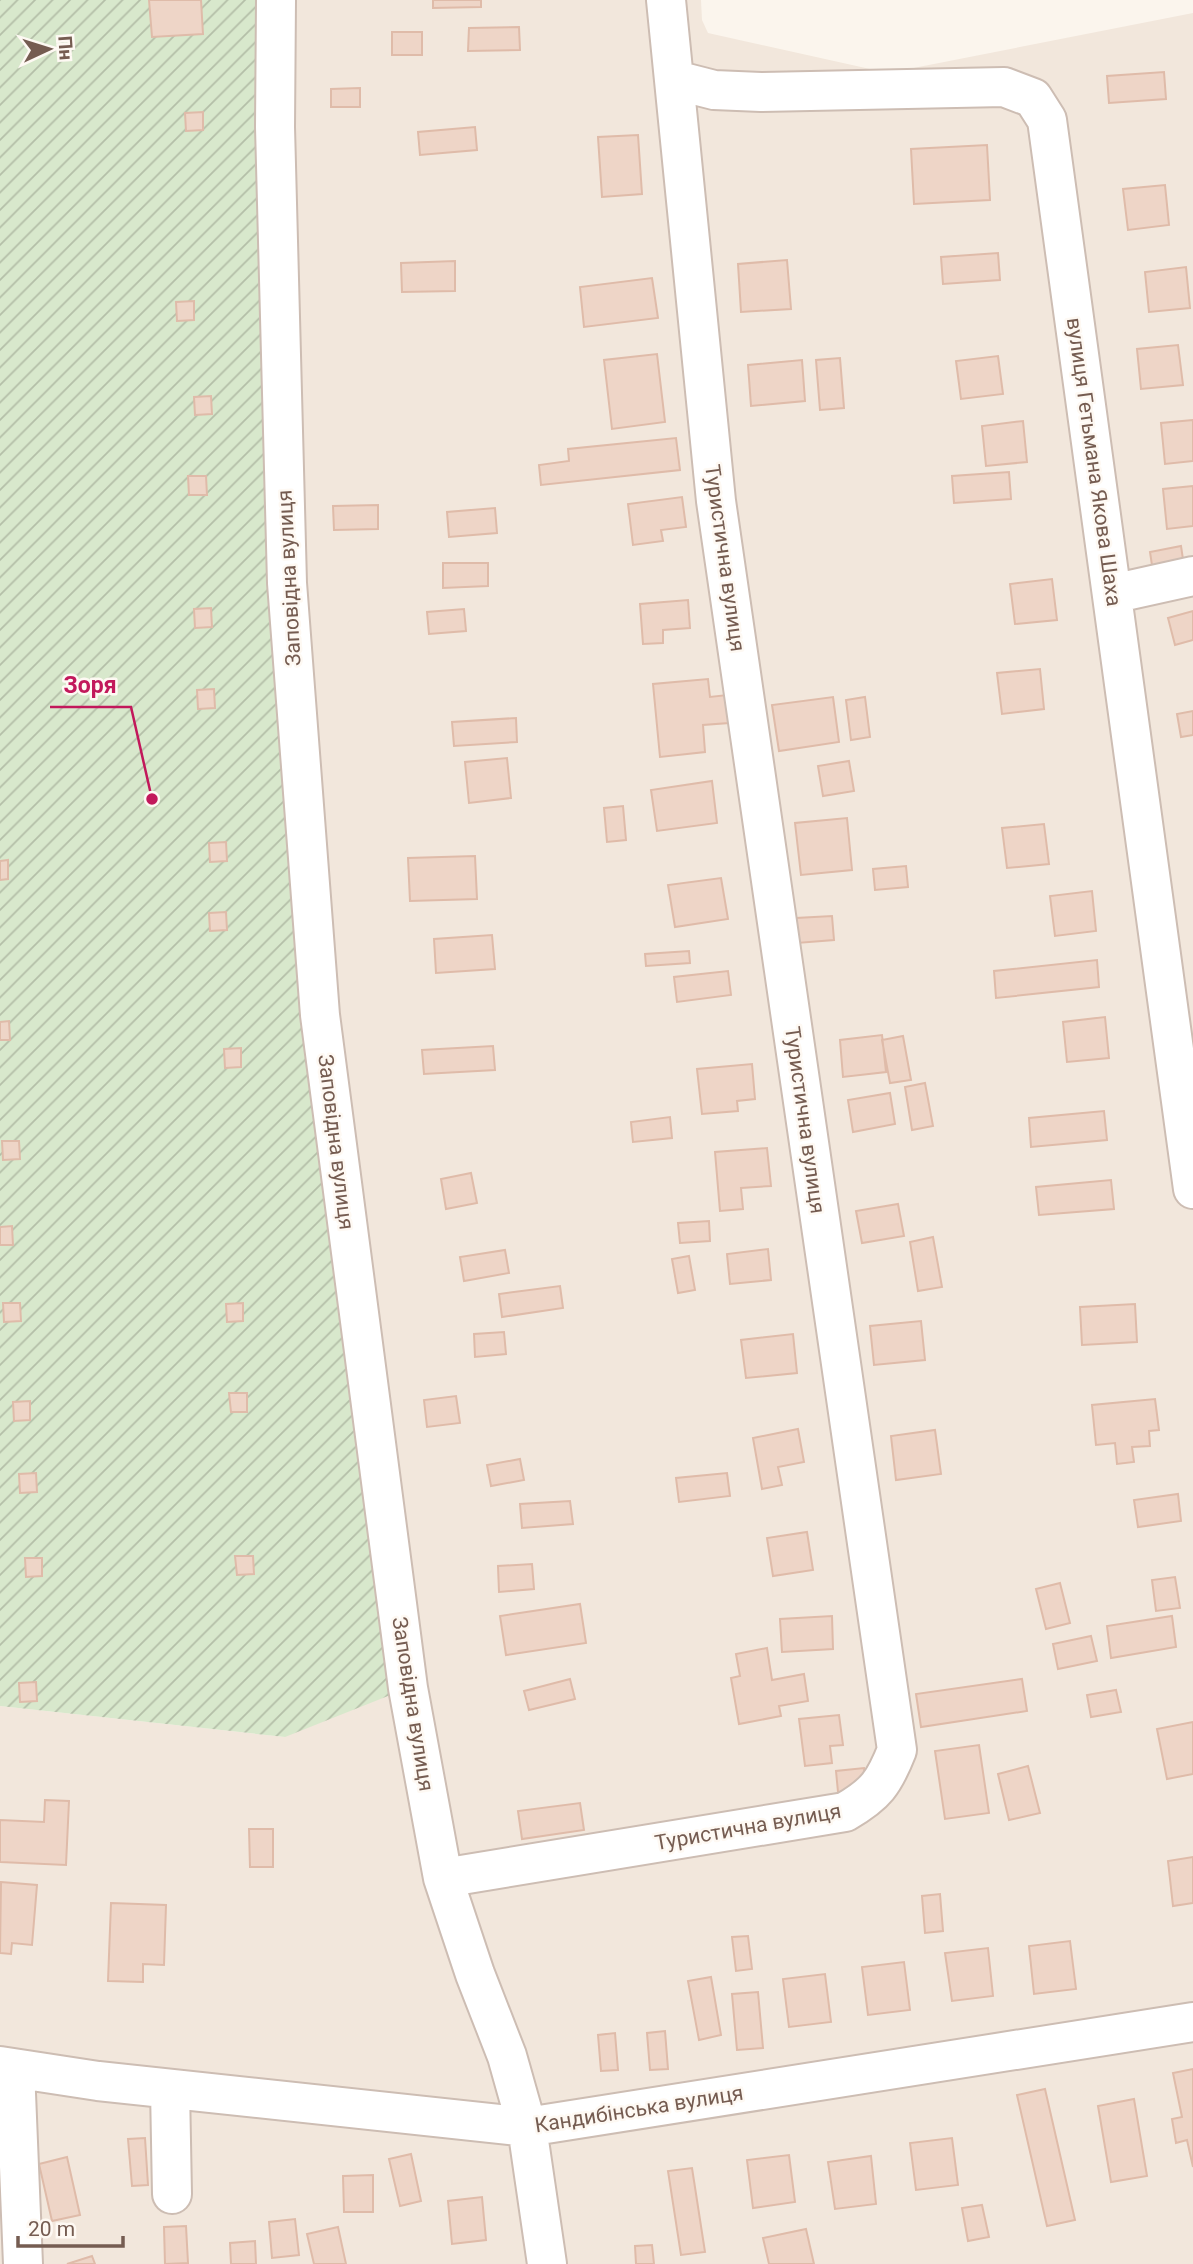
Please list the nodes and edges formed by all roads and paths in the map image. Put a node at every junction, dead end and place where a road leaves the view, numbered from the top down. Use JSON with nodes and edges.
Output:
{"nodes":[{"id":1,"x":276,"y":0,"type":"edge"},
{"id":2,"x":666,"y":0,"type":"edge"},
{"id":3,"x":675,"y":80,"type":"junction"},
{"id":4,"x":1193,"y":576,"type":"edge"},
{"id":5,"x":1112,"y":594,"type":"junction"},
{"id":6,"x":1193,"y":1189,"type":"edge"},
{"id":7,"x":443,"y":1878,"type":"junction"},
{"id":8,"x":1193,"y":2022,"type":"edge"},
{"id":9,"x":7,"y":2068,"type":"edge"},
{"id":10,"x":170,"y":2089,"type":"junction"},
{"id":11,"x":527,"y":2127,"type":"junction"},
{"id":12,"x":172,"y":2194,"type":"dead end"},
{"id":13,"x":23,"y":2264,"type":"edge"},
{"id":14,"x":547,"y":2264,"type":"edge"}],
"edges":[{"from":1,"to":7,"type":"street","name":"Заповідна вулиця"},
{"from":2,"to":3,"type":"street","name":"Туристична вулиця"},
{"from":3,"to":5,"type":"street","name":"вулиця Гетьмана Якова Шаха"},
{"from":3,"to":7,"type":"street","name":"Туристична вулиця"},
{"from":4,"to":5,"type":"street"},
{"from":5,"to":6,"type":"street","name":"вулиця Гетьмана Якова Шаха"},
{"from":7,"to":11,"type":"street","name":"Заповідна вулиця"},
{"from":8,"to":11,"type":"street","name":"Кандибінська вулиця"},
{"from":9,"to":10,"type":"street","name":"Кандибінська вулиця"},
{"from":9,"to":13,"type":"street"},
{"from":10,"to":11,"type":"street","name":"Кандибінська вулиця"},
{"from":10,"to":12,"type":"street"},
{"from":11,"to":14,"type":"street","name":"Заповідна вулиця"}]}
